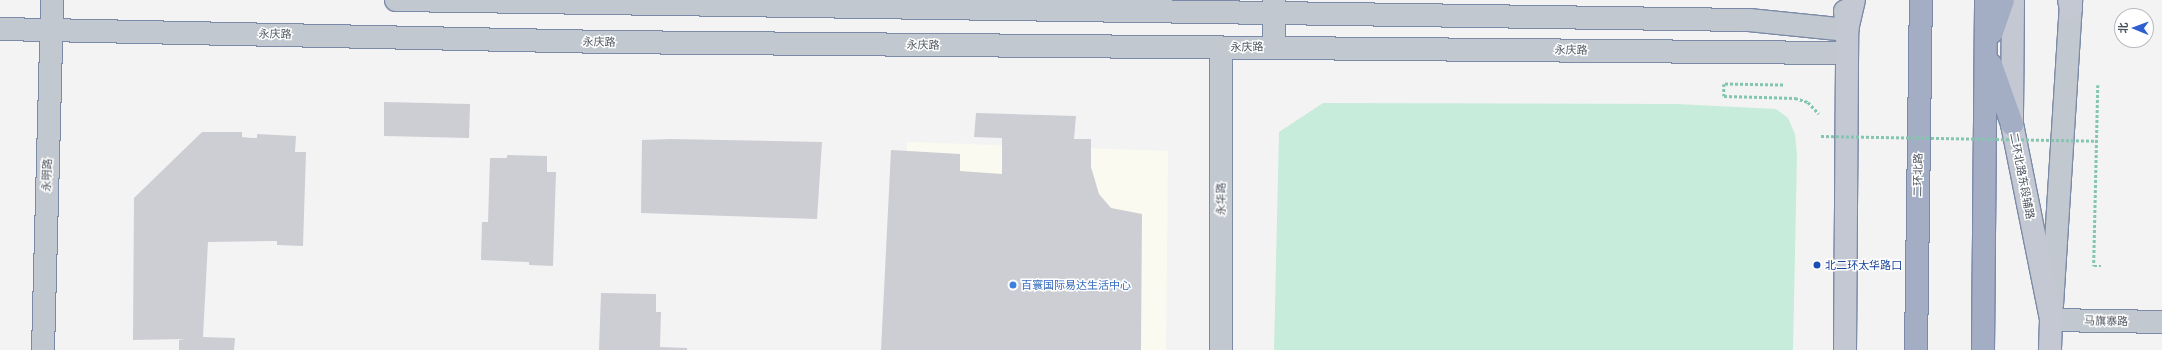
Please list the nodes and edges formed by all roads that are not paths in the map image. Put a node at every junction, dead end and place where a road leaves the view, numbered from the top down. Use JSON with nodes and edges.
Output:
{"nodes":[{"id":1,"x":52,"y":0,"type":"edge"},
{"id":2,"x":396,"y":0,"type":"edge"},
{"id":3,"x":1845,"y":0,"type":"edge"},
{"id":4,"x":1854,"y":0,"type":"edge"},
{"id":5,"x":1906,"y":0,"type":"edge"},
{"id":6,"x":1920,"y":0,"type":"edge"},
{"id":7,"x":1986,"y":0,"type":"edge"},
{"id":8,"x":2003,"y":0,"type":"edge"},
{"id":9,"x":2013,"y":0,"type":"edge"},
{"id":10,"x":2070,"y":3,"type":"edge"},
{"id":11,"x":1274,"y":6,"type":"edge"},
{"id":12,"x":0,"y":29,"type":"edge"},
{"id":13,"x":52,"y":29,"type":"junction"},
{"id":14,"x":1847,"y":30,"type":"junction"},
{"id":15,"x":1274,"y":47,"type":"junction"},
{"id":16,"x":1221,"y":48,"type":"junction"},
{"id":17,"x":1986,"y":50,"type":"junction"},
{"id":18,"x":1846,"y":53,"type":"junction"},
{"id":19,"x":1920,"y":55,"type":"junction"},
{"id":20,"x":2012,"y":124,"type":"junction"},
{"id":21,"x":2051,"y":320,"type":"junction"},
{"id":22,"x":2162,"y":322,"type":"edge"},
{"id":23,"x":42,"y":350,"type":"edge"},
{"id":24,"x":1221,"y":350,"type":"edge"},
{"id":25,"x":1845,"y":350,"type":"edge"},
{"id":26,"x":1916,"y":350,"type":"edge"},
{"id":27,"x":1983,"y":350,"type":"edge"},
{"id":28,"x":2050,"y":350,"type":"edge"}],
"edges":[{"from":1,"to":13,"type":"street","name":"永明路"},
{"from":2,"to":11,"type":"street"},
{"from":3,"to":14,"type":"street"},
{"from":4,"to":14,"type":"main road"},
{"from":5,"to":19,"type":"highway"},
{"from":6,"to":19,"type":"highway","name":"二环北路"},
{"from":7,"to":17,"type":"highway"},
{"from":8,"to":17,"type":"highway"},
{"from":9,"to":20,"type":"main road","name":"二环北路东段辅路"},
{"from":10,"to":21,"type":"street"},
{"from":11,"to":14,"type":"street"},
{"from":11,"to":15,"type":"street"},
{"from":12,"to":13,"type":"street","name":"永庆路"},
{"from":13,"to":16,"type":"street","name":"永庆路"},
{"from":13,"to":23,"type":"street","name":"永明路"},
{"from":14,"to":18,"type":"main road"},
{"from":15,"to":16,"type":"street","name":"永庆路"},
{"from":15,"to":18,"type":"street","name":"永庆路"},
{"from":16,"to":24,"type":"street","name":"永华路"},
{"from":17,"to":20,"type":"highway"},
{"from":17,"to":27,"type":"highway"},
{"from":18,"to":25,"type":"main road"},
{"from":19,"to":26,"type":"highway","name":"二环北路"},
{"from":20,"to":21,"type":"main road","name":"二环北路东段辅路"},
{"from":21,"to":22,"type":"street","name":"马旗寨路"},
{"from":21,"to":28,"type":"main road","name":"二环北路东段辅路"}]}
